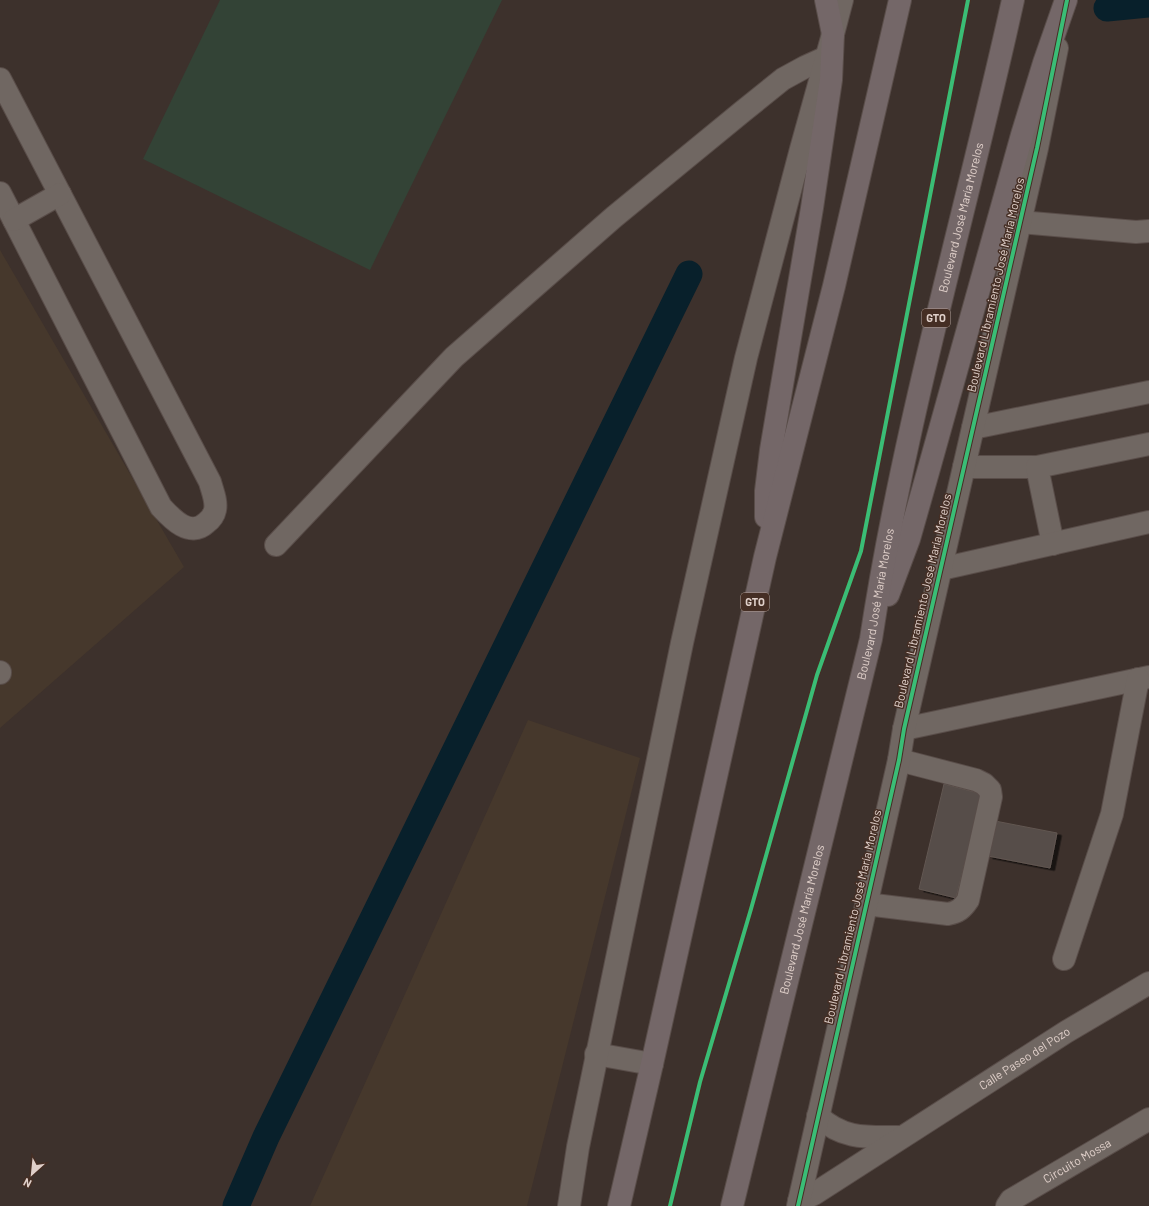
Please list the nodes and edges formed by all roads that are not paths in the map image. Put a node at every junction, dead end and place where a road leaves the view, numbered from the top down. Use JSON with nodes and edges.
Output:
{"nodes":[{"id":1,"x":826,"y":0,"type":"edge"},
{"id":2,"x":842,"y":0,"type":"edge"},
{"id":3,"x":900,"y":0,"type":"edge"},
{"id":4,"x":1013,"y":0,"type":"edge"},
{"id":5,"x":1066,"y":0,"type":"edge"},
{"id":6,"x":833,"y":34,"type":"junction"},
{"id":7,"x":829,"y":56,"type":"junction"},
{"id":8,"x":0,"y":79,"type":"edge"},
{"id":9,"x":0,"y":193,"type":"edge"},
{"id":10,"x":60,"y":194,"type":"junction"},
{"id":11,"x":14,"y":220,"type":"junction"},
{"id":12,"x":1020,"y":222,"type":"junction"},
{"id":13,"x":1149,"y":231,"type":"edge"},
{"id":14,"x":1149,"y":392,"type":"edge"},
{"id":15,"x":973,"y":428,"type":"junction"},
{"id":16,"x":1149,"y":444,"type":"edge"},
{"id":17,"x":964,"y":467,"type":"junction"},
{"id":18,"x":1037,"y":467,"type":"junction"},
{"id":19,"x":1149,"y":522,"type":"edge"},
{"id":20,"x":1053,"y":544,"type":"junction"},
{"id":21,"x":276,"y":545,"type":"dead end"},
{"id":22,"x":765,"y":557,"type":"junction"},
{"id":23,"x":941,"y":569,"type":"junction"},
{"id":24,"x":871,"y":639,"type":"junction"},
{"id":25,"x":1144,"y":678,"type":"edge"},
{"id":26,"x":904,"y":728,"type":"junction"},
{"id":27,"x":899,"y":760,"type":"junction"},
{"id":28,"x":866,"y":904,"type":"junction"},
{"id":29,"x":1064,"y":959,"type":"dead end"},
{"id":30,"x":1149,"y":983,"type":"edge"},
{"id":31,"x":596,"y":1054,"type":"junction"},
{"id":32,"x":652,"y":1064,"type":"junction"},
{"id":33,"x":818,"y":1116,"type":"junction"},
{"id":34,"x":1149,"y":1118,"type":"edge"},
{"id":35,"x":901,"y":1137,"type":"junction"},
{"id":36,"x":747,"y":1148,"type":"junction"},
{"id":37,"x":798,"y":1204,"type":"edge"},
{"id":38,"x":569,"y":1206,"type":"edge"},
{"id":39,"x":619,"y":1206,"type":"edge"},
{"id":40,"x":732,"y":1206,"type":"edge"},
{"id":41,"x":744,"y":1206,"type":"edge"},
{"id":42,"x":1007,"y":1206,"type":"edge"}],
"edges":[{"from":1,"to":6,"type":"main road"},
{"from":2,"to":6,"type":"street"},
{"from":3,"to":22,"type":"main road","number":"GTO"},
{"from":4,"to":24,"type":"main road","name":"Boulevard José María Morelos","number":"GTO"},
{"from":5,"to":12,"type":"street","name":"Boulevard Libramiento José María Morelos"},
{"from":5,"to":24,"type":"main road"},
{"from":6,"to":7,"type":"main road"},
{"from":7,"to":21,"type":"street"},
{"from":7,"to":22,"type":"main road"},
{"from":7,"to":31,"type":"street"},
{"from":8,"to":10,"type":"street"},
{"from":9,"to":11,"type":"street"},
{"from":10,"to":11,"type":"street"},
{"from":10,"to":11,"type":"street"},
{"from":12,"to":13,"type":"street"},
{"from":12,"to":15,"type":"street","name":"Boulevard Libramiento José María Morelos"},
{"from":14,"to":15,"type":"street"},
{"from":15,"to":17,"type":"street","name":"Boulevard Libramiento José María Morelos"},
{"from":16,"to":18,"type":"street"},
{"from":17,"to":18,"type":"street"},
{"from":17,"to":23,"type":"street","name":"Boulevard Libramiento José María Morelos"},
{"from":18,"to":20,"type":"street"},
{"from":19,"to":20,"type":"street"},
{"from":20,"to":23,"type":"street"},
{"from":22,"to":32,"type":"main road","number":"GTO"},
{"from":23,"to":26,"type":"street","name":"Boulevard Libramiento José María Morelos"},
{"from":24,"to":36,"type":"main road","name":"Boulevard José María Morelos","number":"GTO"},
{"from":25,"to":26,"type":"street"},
{"from":25,"to":29,"type":"street"},
{"from":26,"to":27,"type":"street","name":"Boulevard Libramiento José María Morelos"},
{"from":27,"to":28,"type":"street","name":"Boulevard Libramiento José María Morelos"},
{"from":27,"to":28,"type":"street"},
{"from":28,"to":33,"type":"street","name":"Boulevard Libramiento José María Morelos"},
{"from":30,"to":35,"type":"street","name":"Calle Paseo del Pozo"},
{"from":31,"to":32,"type":"street"},
{"from":31,"to":38,"type":"street"},
{"from":32,"to":39,"type":"main road","number":"GTO"},
{"from":33,"to":35,"type":"street"},
{"from":33,"to":37,"type":"street","name":"Boulevard Libramiento José María Morelos"},
{"from":34,"to":42,"type":"street","name":"Circuito Mossa"},
{"from":35,"to":37,"type":"street","name":"Calle Paseo del Pozo"},
{"from":36,"to":40,"type":"main road","name":"Boulevard José María Morelos","number":"GTO"},
{"from":36,"to":41,"type":"main road"}]}
